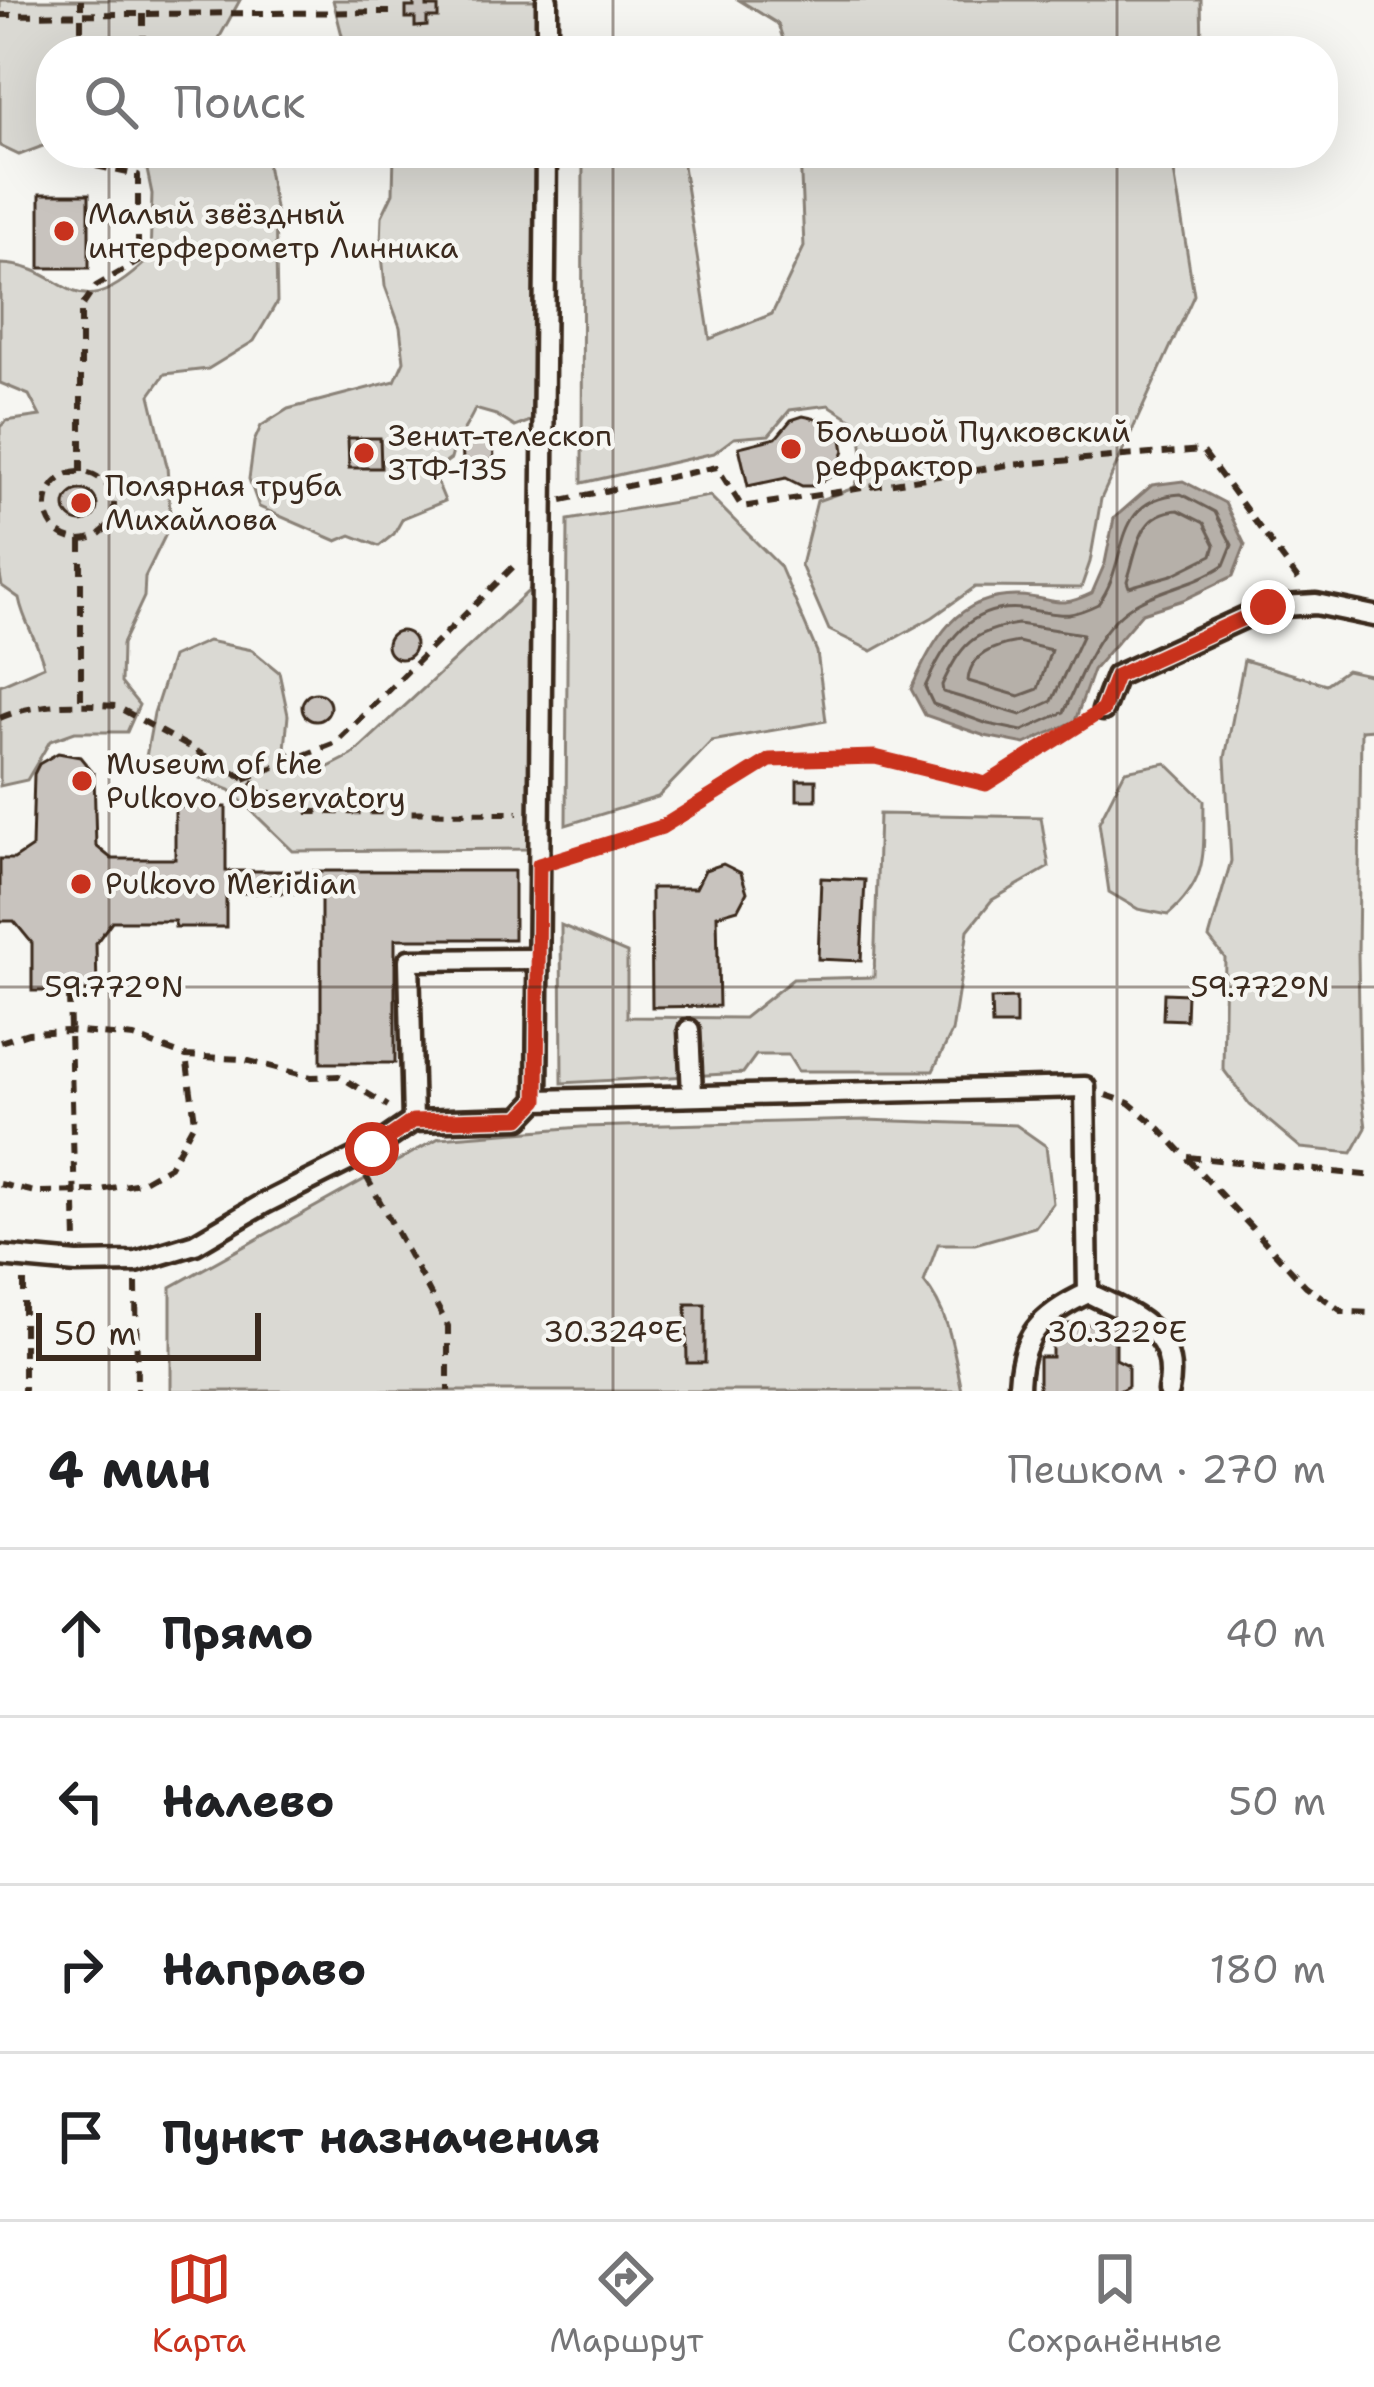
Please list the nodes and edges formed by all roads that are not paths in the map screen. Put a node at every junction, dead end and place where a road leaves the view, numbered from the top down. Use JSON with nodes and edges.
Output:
{"nodes":[{"id":1,"x":547,"y":0,"type":"edge"},
{"id":2,"x":547,"y":36,"type":"edge"},
{"id":3,"x":546,"y":168,"type":"edge"},
{"id":4,"x":1374,"y":616,"type":"edge"},
{"id":5,"x":1103,"y":710,"type":"road end"},
{"id":6,"x":538,"y":958,"type":"junction"},
{"id":7,"x":689,"y":1030,"type":"dead end"},
{"id":8,"x":692,"y":1094,"type":"junction"},
{"id":9,"x":537,"y":1100,"type":"junction"},
{"id":10,"x":413,"y":1121,"type":"junction"},
{"id":11,"x":0,"y":1256,"type":"edge"},
{"id":12,"x":1088,"y":1293,"type":"junction"},
{"id":13,"x":1019,"y":1391,"type":"edge"},
{"id":14,"x":1168,"y":1391,"type":"edge"}],
"edges":[{"from":1,"to":2,"type":"lane"},
{"from":3,"to":6,"type":"lane"},
{"from":4,"to":5,"type":"lane"},
{"from":6,"to":9,"type":"lane"},
{"from":6,"to":10,"type":"lane"},
{"from":7,"to":8,"type":"lane"},
{"from":8,"to":9,"type":"lane"},
{"from":8,"to":12,"type":"lane"},
{"from":9,"to":10,"type":"lane"},
{"from":10,"to":11,"type":"lane"},
{"from":12,"to":13,"type":"lane"},
{"from":12,"to":14,"type":"lane"}]}
